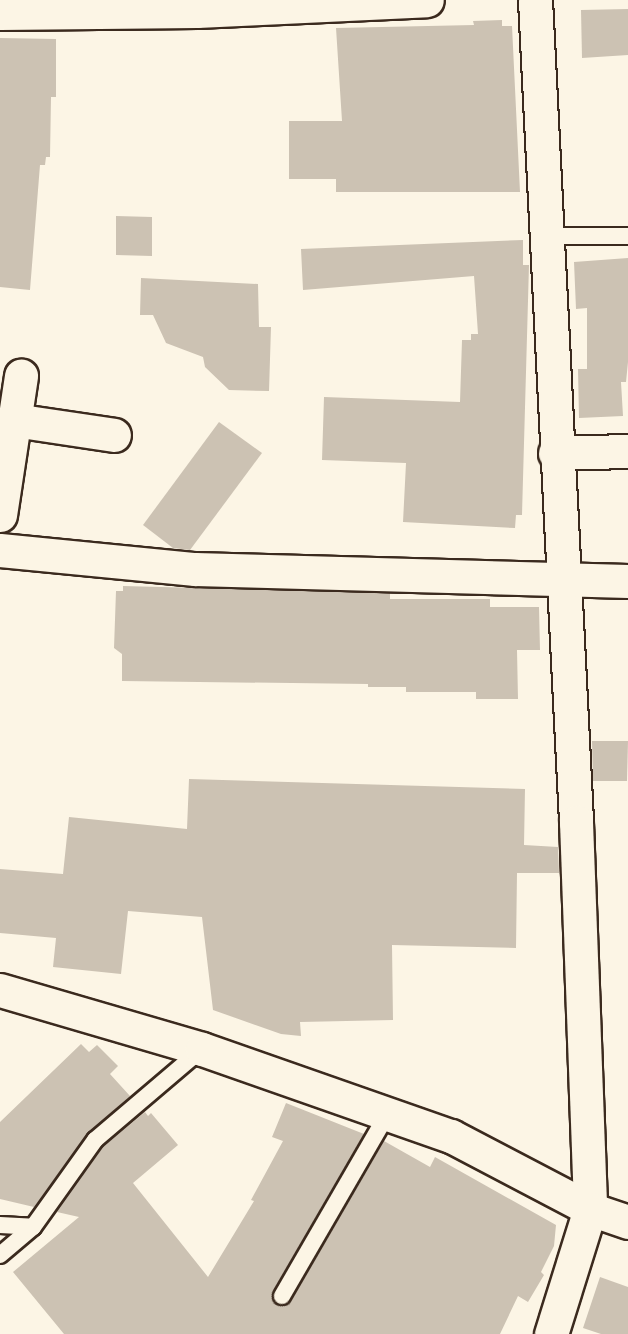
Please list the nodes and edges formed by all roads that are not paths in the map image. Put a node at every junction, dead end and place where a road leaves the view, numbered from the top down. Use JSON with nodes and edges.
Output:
{"nodes":[{"id":1,"x":427,"y":0,"type":"edge"},
{"id":2,"x":535,"y":0,"type":"edge"},
{"id":3,"x":0,"y":13,"type":"edge"},
{"id":4,"x":547,"y":236,"type":"junction"},
{"id":5,"x":628,"y":236,"type":"edge"},
{"id":6,"x":21,"y":376,"type":"dead end"},
{"id":7,"x":14,"y":420,"type":"junction"},
{"id":8,"x":114,"y":435,"type":"dead end"},
{"id":9,"x":628,"y":450,"type":"edge"},
{"id":10,"x":555,"y":453,"type":"junction"},
{"id":11,"x":0,"y":515,"type":"edge"},
{"id":12,"x":0,"y":550,"type":"edge"},
{"id":13,"x":562,"y":581,"type":"junction"},
{"id":14,"x":628,"y":581,"type":"edge"},
{"id":15,"x":0,"y":990,"type":"edge"},
{"id":16,"x":202,"y":1049,"type":"junction"},
{"id":17,"x":388,"y":1113,"type":"junction"},
{"id":18,"x":590,"y":1209,"type":"junction"},
{"id":19,"x":628,"y":1222,"type":"edge"},
{"id":20,"x":0,"y":1225,"type":"edge"},
{"id":21,"x":33,"y":1227,"type":"junction"},
{"id":22,"x":0,"y":1255,"type":"edge"},
{"id":23,"x":282,"y":1296,"type":"dead end"},
{"id":24,"x":551,"y":1334,"type":"edge"}],
"edges":[{"from":1,"to":3,"type":"street"},
{"from":2,"to":4,"type":"street"},
{"from":4,"to":5,"type":"lane"},
{"from":4,"to":10,"type":"street"},
{"from":6,"to":7,"type":"street"},
{"from":7,"to":8,"type":"street"},
{"from":7,"to":11,"type":"street"},
{"from":9,"to":10,"type":"street"},
{"from":10,"to":13,"type":"street"},
{"from":12,"to":13,"type":"street"},
{"from":13,"to":14,"type":"street"},
{"from":13,"to":18,"type":"street"},
{"from":15,"to":16,"type":"street"},
{"from":16,"to":17,"type":"street"},
{"from":16,"to":21,"type":"lane"},
{"from":17,"to":18,"type":"street"},
{"from":17,"to":23,"type":"lane"},
{"from":18,"to":19,"type":"street"},
{"from":18,"to":24,"type":"street"},
{"from":20,"to":21,"type":"lane"},
{"from":21,"to":22,"type":"lane"}]}
